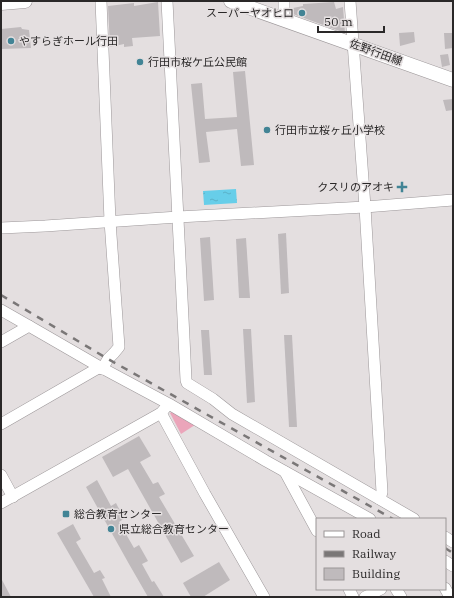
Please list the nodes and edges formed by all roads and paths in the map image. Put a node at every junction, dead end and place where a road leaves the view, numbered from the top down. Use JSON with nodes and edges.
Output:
{"nodes":[{"id":1,"x":25,"y":1,"type":"edge"},
{"id":2,"x":101,"y":1,"type":"edge"},
{"id":3,"x":167,"y":1,"type":"edge"},
{"id":4,"x":231,"y":1,"type":"edge"},
{"id":5,"x":284,"y":1,"type":"edge"},
{"id":6,"x":350,"y":1,"type":"edge"},
{"id":7,"x":1,"y":3,"type":"edge"},
{"id":8,"x":284,"y":20,"type":"junction"},
{"id":9,"x":353,"y":44,"type":"junction"},
{"id":10,"x":453,"y":80,"type":"edge"},
{"id":11,"x":453,"y":200,"type":"edge"},
{"id":12,"x":365,"y":207,"type":"junction"},
{"id":13,"x":178,"y":217,"type":"junction"},
{"id":14,"x":110,"y":221,"type":"junction"},
{"id":15,"x":1,"y":228,"type":"edge"},
{"id":16,"x":1,"y":310,"type":"edge"},
{"id":17,"x":29,"y":326,"type":"junction"},
{"id":18,"x":1,"y":342,"type":"edge"},
{"id":19,"x":101,"y":368,"type":"junction"},
{"id":20,"x":165,"y":408,"type":"junction"},
{"id":21,"x":1,"y":424,"type":"edge"},
{"id":22,"x":284,"y":471,"type":"junction"},
{"id":23,"x":1,"y":475,"type":"edge"},
{"id":24,"x":13,"y":496,"type":"junction"},
{"id":25,"x":380,"y":499,"type":"junction"},
{"id":26,"x":1,"y":503,"type":"edge"},
{"id":27,"x":368,"y":518,"type":"edge"},
{"id":28,"x":412,"y":518,"type":"edge"},
{"id":29,"x":316,"y":529,"type":"edge"},
{"id":30,"x":379,"y":590,"type":"edge"},
{"id":31,"x":264,"y":597,"type":"edge"},
{"id":32,"x":366,"y":597,"type":"edge"}],
"edges":[{"from":1,"to":7,"type":"main road"},
{"from":2,"to":14,"type":"street"},
{"from":3,"to":13,"type":"street"},
{"from":4,"to":8,"type":"main road","name":"佐野行田線"},
{"from":5,"to":8,"type":"street"},
{"from":6,"to":9,"type":"street"},
{"from":8,"to":9,"type":"main road","name":"佐野行田線"},
{"from":9,"to":10,"type":"main road","name":"佐野行田線"},
{"from":9,"to":12,"type":"street"},
{"from":11,"to":12,"type":"street"},
{"from":12,"to":13,"type":"street"},
{"from":12,"to":25,"type":"street"},
{"from":13,"to":14,"type":"street"},
{"from":13,"to":25,"type":"street"},
{"from":14,"to":15,"type":"street"},
{"from":14,"to":19,"type":"street"},
{"from":16,"to":17,"type":"street"},
{"from":17,"to":18,"type":"street"},
{"from":17,"to":19,"type":"street"},
{"from":19,"to":20,"type":"street"},
{"from":19,"to":21,"type":"street"},
{"from":20,"to":22,"type":"street"},
{"from":20,"to":24,"type":"street"},
{"from":20,"to":31,"type":"street"},
{"from":22,"to":27,"type":"street"},
{"from":22,"to":29,"type":"street"},
{"from":23,"to":24,"type":"street"},
{"from":24,"to":26,"type":"street"},
{"from":25,"to":28,"type":"street"},
{"from":30,"to":32,"type":"street"}]}
